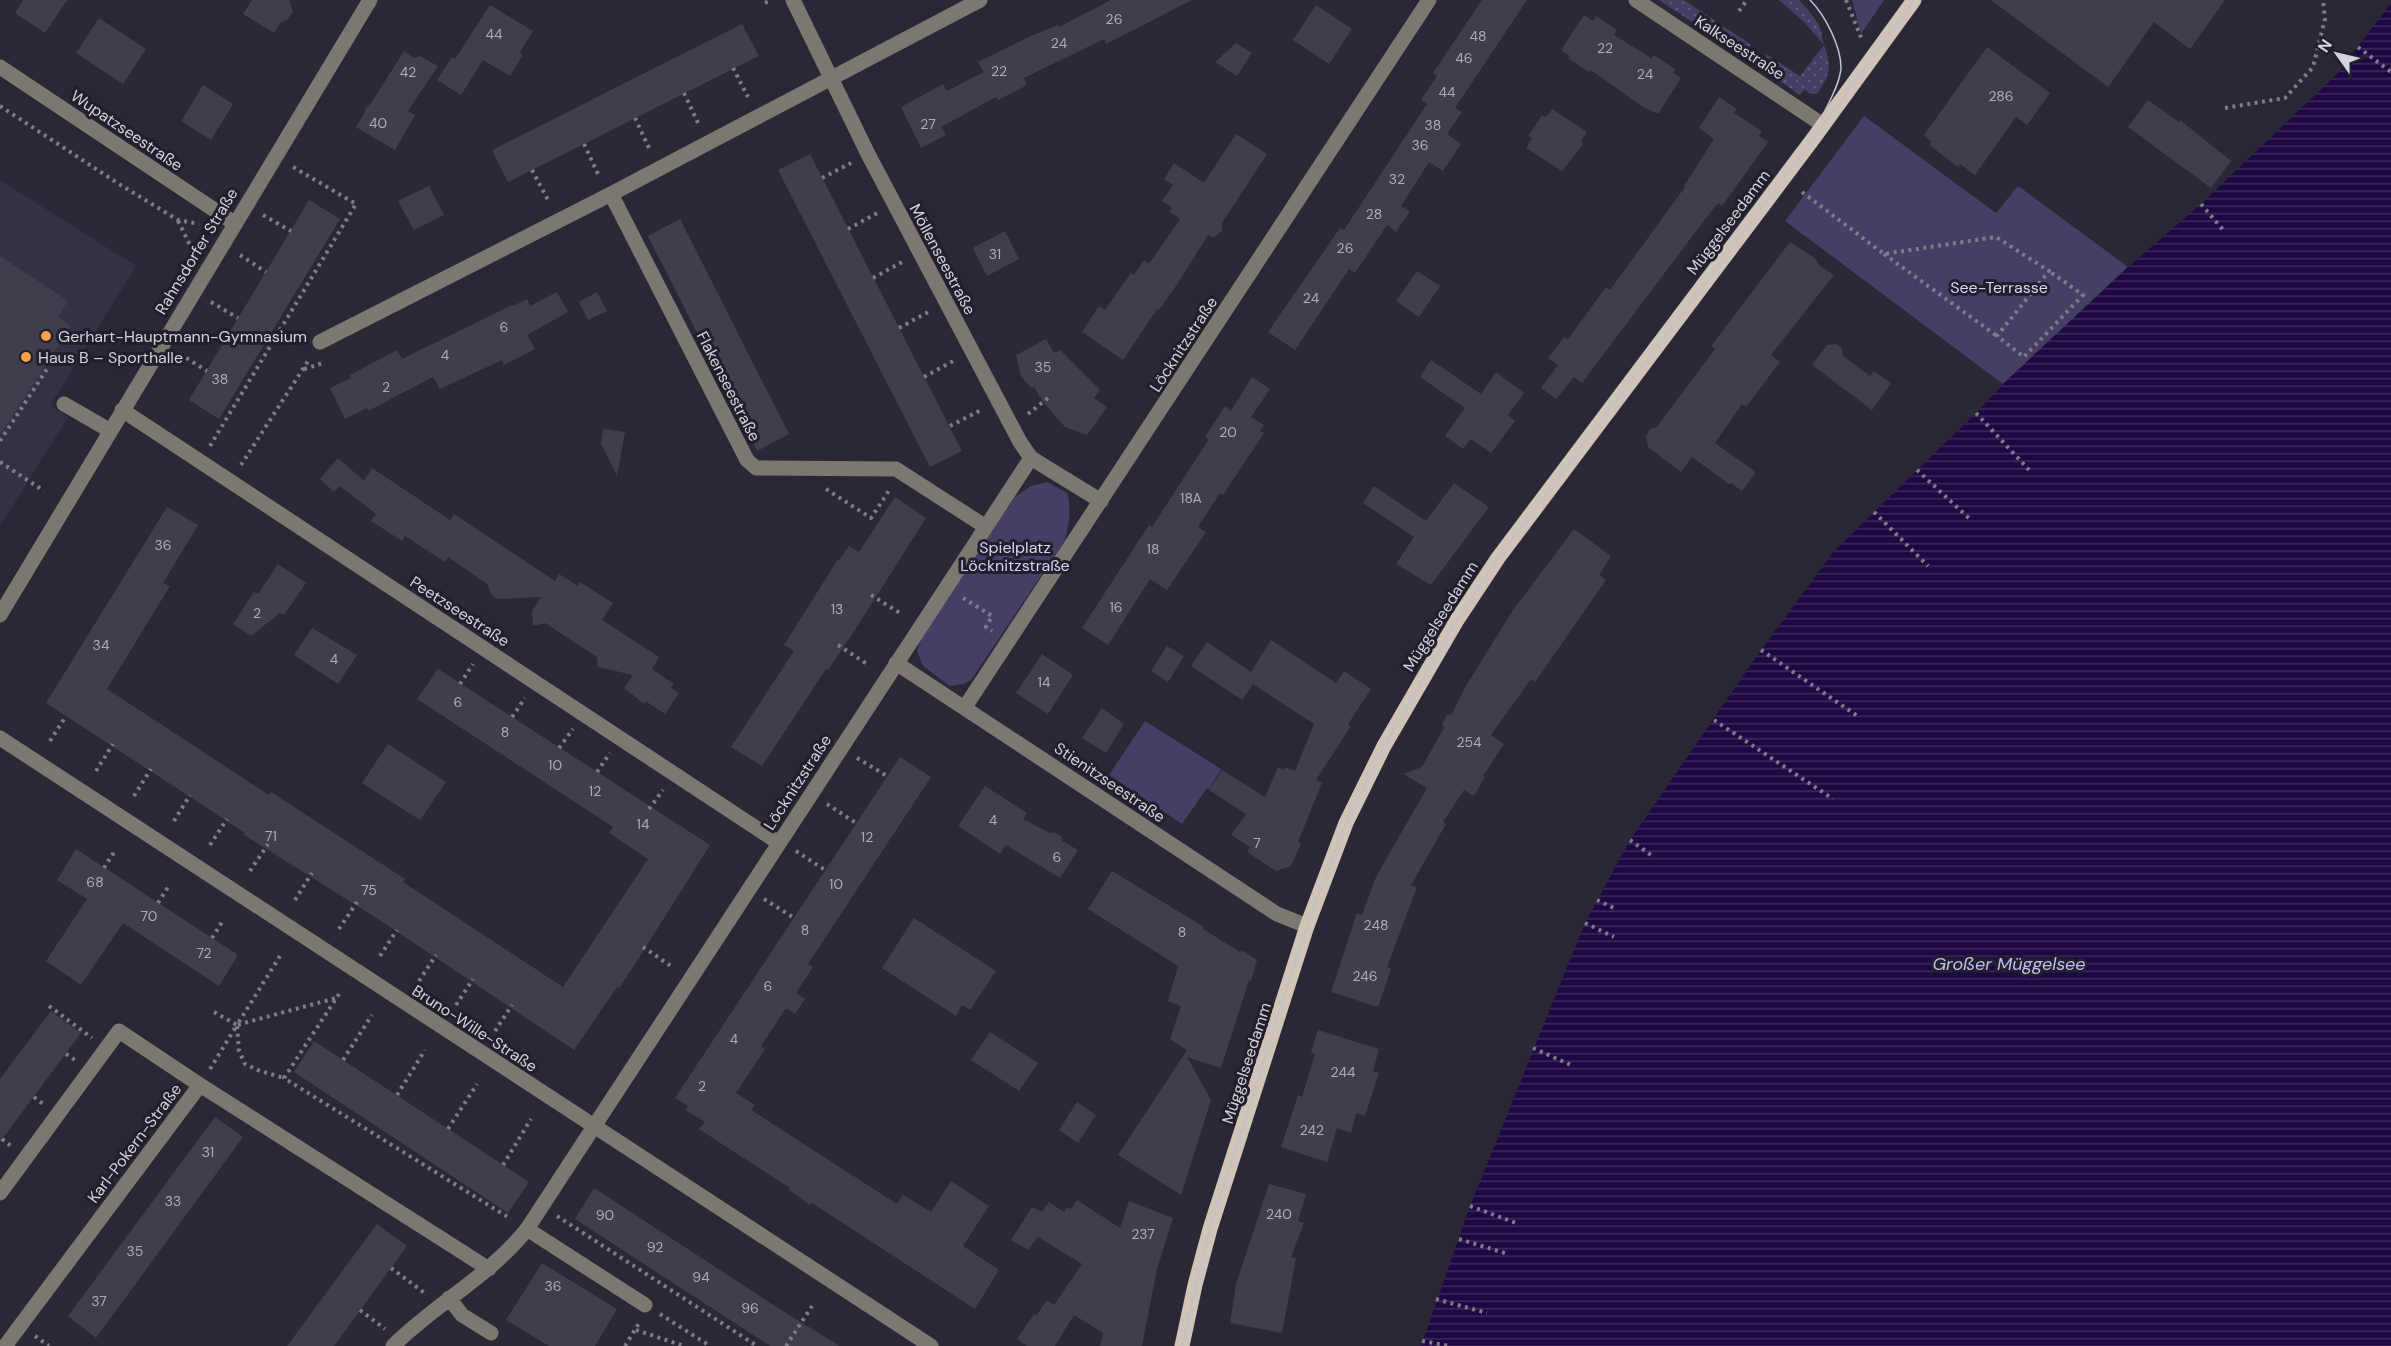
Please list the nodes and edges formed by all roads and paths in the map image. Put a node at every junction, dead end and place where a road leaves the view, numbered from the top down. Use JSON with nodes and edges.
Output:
{"nodes":[{"id":1,"x":370,"y":0,"type":"edge"},
{"id":2,"x":771,"y":0,"type":"edge"},
{"id":3,"x":793,"y":0,"type":"edge"},
{"id":4,"x":980,"y":0,"type":"edge"},
{"id":5,"x":1429,"y":0,"type":"edge"},
{"id":6,"x":1636,"y":0,"type":"edge"},
{"id":7,"x":1747,"y":0,"type":"edge"},
{"id":8,"x":1846,"y":0,"type":"edge"},
{"id":9,"x":1914,"y":0,"type":"edge"},
{"id":10,"x":2323,"y":0,"type":"edge"},
{"id":11,"x":765,"y":3,"type":"dead end"},
{"id":12,"x":1739,"y":11,"type":"dead end"},
{"id":13,"x":1862,"y":40,"type":"dead end"},
{"id":14,"x":2358,"y":47,"type":"dead end"},
{"id":15,"x":0,"y":67,"type":"edge"},
{"id":16,"x":733,"y":69,"type":"dead end"},
{"id":17,"x":2391,"y":72,"type":"edge"},
{"id":18,"x":831,"y":77,"type":"junction"},
{"id":19,"x":684,"y":93,"type":"dead end"},
{"id":20,"x":748,"y":97,"type":"dead end"},
{"id":21,"x":0,"y":106,"type":"edge"},
{"id":22,"x":2225,"y":108,"type":"dead end"},
{"id":23,"x":635,"y":118,"type":"dead end"},
{"id":24,"x":698,"y":123,"type":"dead end"},
{"id":25,"x":1822,"y":125,"type":"junction"},
{"id":26,"x":584,"y":144,"type":"dead end"},
{"id":27,"x":649,"y":148,"type":"dead end"},
{"id":28,"x":856,"y":160,"type":"dead end"},
{"id":29,"x":293,"y":166,"type":"dead end"},
{"id":30,"x":532,"y":170,"type":"dead end"},
{"id":31,"x":598,"y":174,"type":"dead end"},
{"id":32,"x":822,"y":178,"type":"dead end"},
{"id":33,"x":1802,"y":192,"type":"dead end"},
{"id":34,"x":611,"y":194,"type":"junction"},
{"id":35,"x":548,"y":200,"type":"dead end"},
{"id":36,"x":2201,"y":204,"type":"dead end"},
{"id":37,"x":256,"y":211,"type":"dead end"},
{"id":38,"x":882,"y":211,"type":"dead end"},
{"id":39,"x":178,"y":220,"type":"junction"},
{"id":40,"x":234,"y":223,"type":"junction"},
{"id":41,"x":204,"y":225,"type":"dead end"},
{"id":42,"x":848,"y":229,"type":"dead end"},
{"id":43,"x":291,"y":231,"type":"dead end"},
{"id":44,"x":2224,"y":231,"type":"dead end"},
{"id":45,"x":191,"y":247,"type":"dead end"},
{"id":46,"x":1884,"y":254,"type":"junction"},
{"id":47,"x":240,"y":255,"type":"dead end"},
{"id":48,"x":907,"y":259,"type":"dead end"},
{"id":49,"x":2049,"y":271,"type":"junction"},
{"id":50,"x":266,"y":272,"type":"dead end"},
{"id":51,"x":873,"y":278,"type":"dead end"},
{"id":52,"x":211,"y":302,"type":"dead end"},
{"id":53,"x":932,"y":310,"type":"dead end"},
{"id":54,"x":238,"y":318,"type":"dead end"},
{"id":55,"x":899,"y":328,"type":"dead end"},
{"id":56,"x":1997,"y":336,"type":"junction"},
{"id":57,"x":320,"y":342,"type":"joint"},
{"id":58,"x":180,"y":354,"type":"dead end"},
{"id":59,"x":957,"y":359,"type":"dead end"},
{"id":60,"x":326,"y":362,"type":"dead end"},
{"id":61,"x":49,"y":366,"type":"dead end"},
{"id":62,"x":303,"y":370,"type":"junction"},
{"id":63,"x":207,"y":371,"type":"dead end"},
{"id":64,"x":924,"y":376,"type":"dead end"},
{"id":65,"x":1048,"y":398,"type":"dead end"},
{"id":66,"x":63,"y":404,"type":"dead end"},
{"id":67,"x":982,"y":409,"type":"dead end"},
{"id":68,"x":122,"y":410,"type":"junction"},
{"id":69,"x":1976,"y":413,"type":"dead end"},
{"id":70,"x":1028,"y":414,"type":"dead end"},
{"id":71,"x":950,"y":426,"type":"dead end"},
{"id":72,"x":110,"y":430,"type":"junction"},
{"id":73,"x":0,"y":441,"type":"edge"},
{"id":74,"x":1031,"y":458,"type":"junction"},
{"id":75,"x":0,"y":462,"type":"edge"},
{"id":76,"x":200,"y":462,"type":"junction"},
{"id":77,"x":2029,"y":470,"type":"dead end"},
{"id":78,"x":237,"y":471,"type":"dead end"},
{"id":79,"x":1917,"y":471,"type":"dead end"},
{"id":80,"x":902,"y":472,"type":"junction"},
{"id":81,"x":824,"y":487,"type":"dead end"},
{"id":82,"x":44,"y":491,"type":"dead end"},
{"id":83,"x":1101,"y":501,"type":"junction"},
{"id":84,"x":1874,"y":512,"type":"dead end"},
{"id":85,"x":1972,"y":521,"type":"dead end"},
{"id":86,"x":986,"y":527,"type":"junction"},
{"id":87,"x":1928,"y":566,"type":"dead end"},
{"id":88,"x":872,"y":595,"type":"dead end"},
{"id":89,"x":941,"y":595,"type":"junction"},
{"id":90,"x":900,"y":613,"type":"dead end"},
{"id":91,"x":0,"y":615,"type":"edge"},
{"id":92,"x":1014,"y":633,"type":"junction"},
{"id":93,"x":838,"y":645,"type":"dead end"},
{"id":94,"x":1761,"y":650,"type":"dead end"},
{"id":95,"x":896,"y":663,"type":"junction"},
{"id":96,"x":867,"y":664,"type":"dead end"},
{"id":97,"x":965,"y":707,"type":"junction"},
{"id":98,"x":66,"y":716,"type":"dead end"},
{"id":99,"x":1859,"y":717,"type":"dead end"},
{"id":100,"x":1714,"y":720,"type":"dead end"},
{"id":101,"x":0,"y":738,"type":"edge"},
{"id":102,"x":50,"y":741,"type":"dead end"},
{"id":103,"x":112,"y":744,"type":"dead end"},
{"id":104,"x":857,"y":758,"type":"dead end"},
{"id":105,"x":151,"y":769,"type":"dead end"},
{"id":106,"x":96,"y":771,"type":"dead end"},
{"id":107,"x":887,"y":776,"type":"dead end"},
{"id":108,"x":190,"y":795,"type":"dead end"},
{"id":109,"x":134,"y":796,"type":"dead end"},
{"id":110,"x":1833,"y":799,"type":"dead end"},
{"id":111,"x":827,"y":804,"type":"dead end"},
{"id":112,"x":227,"y":819,"type":"dead end"},
{"id":113,"x":174,"y":821,"type":"dead end"},
{"id":114,"x":856,"y":823,"type":"dead end"},
{"id":115,"x":1630,"y":840,"type":"dead end"},
{"id":116,"x":779,"y":843,"type":"junction"},
{"id":117,"x":268,"y":844,"type":"dead end"},
{"id":118,"x":210,"y":845,"type":"dead end"},
{"id":119,"x":116,"y":849,"type":"dead end"},
{"id":120,"x":796,"y":851,"type":"dead end"},
{"id":121,"x":1651,"y":855,"type":"dead end"},
{"id":122,"x":104,"y":868,"type":"dead end"},
{"id":123,"x":825,"y":870,"type":"dead end"},
{"id":124,"x":250,"y":871,"type":"dead end"},
{"id":125,"x":312,"y":873,"type":"dead end"},
{"id":126,"x":170,"y":884,"type":"dead end"},
{"id":127,"x":764,"y":899,"type":"dead end"},
{"id":128,"x":295,"y":900,"type":"dead end"},
{"id":129,"x":1597,"y":900,"type":"dead end"},
{"id":130,"x":357,"y":902,"type":"dead end"},
{"id":131,"x":158,"y":903,"type":"dead end"},
{"id":132,"x":1616,"y":909,"type":"dead end"},
{"id":133,"x":794,"y":918,"type":"dead end"},
{"id":134,"x":224,"y":919,"type":"dead end"},
{"id":135,"x":1585,"y":923,"type":"dead end"},
{"id":136,"x":1307,"y":926,"type":"junction"},
{"id":137,"x":339,"y":929,"type":"dead end"},
{"id":138,"x":397,"y":930,"type":"dead end"},
{"id":139,"x":1614,"y":937,"type":"dead end"},
{"id":140,"x":212,"y":938,"type":"dead end"},
{"id":141,"x":643,"y":947,"type":"dead end"},
{"id":142,"x":436,"y":955,"type":"dead end"},
{"id":143,"x":280,"y":956,"type":"dead end"},
{"id":144,"x":380,"y":956,"type":"dead end"},
{"id":145,"x":671,"y":966,"type":"dead end"},
{"id":146,"x":473,"y":979,"type":"dead end"},
{"id":147,"x":419,"y":981,"type":"dead end"},
{"id":148,"x":456,"y":1005,"type":"dead end"},
{"id":149,"x":512,"y":1005,"type":"dead end"},
{"id":150,"x":49,"y":1006,"type":"dead end"},
{"id":151,"x":214,"y":1011,"type":"dead end"},
{"id":152,"x":372,"y":1015,"type":"dead end"},
{"id":153,"x":237,"y":1025,"type":"junction"},
{"id":154,"x":495,"y":1031,"type":"dead end"},
{"id":155,"x":1533,"y":1048,"type":"dead end"},
{"id":156,"x":106,"y":1049,"type":"junction"},
{"id":157,"x":425,"y":1050,"type":"dead end"},
{"id":158,"x":343,"y":1060,"type":"dead end"},
{"id":159,"x":1573,"y":1066,"type":"dead end"},
{"id":160,"x":284,"y":1078,"type":"junction"},
{"id":161,"x":477,"y":1084,"type":"dead end"},
{"id":162,"x":200,"y":1085,"type":"junction"},
{"id":163,"x":397,"y":1095,"type":"dead end"},
{"id":164,"x":531,"y":1119,"type":"dead end"},
{"id":165,"x":594,"y":1127,"type":"junction"},
{"id":166,"x":448,"y":1129,"type":"dead end"},
{"id":167,"x":503,"y":1165,"type":"dead end"},
{"id":168,"x":0,"y":1194,"type":"edge"},
{"id":169,"x":542,"y":1206,"type":"junction"},
{"id":170,"x":1470,"y":1206,"type":"dead end"},
{"id":171,"x":1519,"y":1224,"type":"dead end"},
{"id":172,"x":527,"y":1229,"type":"junction"},
{"id":173,"x":1459,"y":1239,"type":"dead end"},
{"id":174,"x":1508,"y":1254,"type":"dead end"},
{"id":175,"x":391,"y":1269,"type":"dead end"},
{"id":176,"x":489,"y":1269,"type":"junction"},
{"id":177,"x":426,"y":1294,"type":"dead end"},
{"id":178,"x":449,"y":1298,"type":"junction"},
{"id":179,"x":1436,"y":1299,"type":"dead end"},
{"id":180,"x":645,"y":1305,"type":"joint"},
{"id":181,"x":812,"y":1306,"type":"dead end"},
{"id":182,"x":360,"y":1310,"type":"dead end"},
{"id":183,"x":1487,"y":1314,"type":"dead end"},
{"id":184,"x":385,"y":1329,"type":"dead end"},
{"id":185,"x":491,"y":1333,"type":"dead end"},
{"id":186,"x":1422,"y":1341,"type":"dead end"},
{"id":187,"x":5,"y":1346,"type":"edge"},
{"id":188,"x":393,"y":1346,"type":"edge"},
{"id":189,"x":625,"y":1346,"type":"edge"},
{"id":190,"x":684,"y":1346,"type":"edge"},
{"id":191,"x":710,"y":1346,"type":"edge"},
{"id":192,"x":757,"y":1346,"type":"edge"},
{"id":193,"x":786,"y":1346,"type":"edge"},
{"id":194,"x":931,"y":1346,"type":"edge"},
{"id":195,"x":1182,"y":1346,"type":"edge"},
{"id":196,"x":1450,"y":1346,"type":"edge"}],
"edges":[{"from":1,"to":40,"type":"street","name":"Rahnsdorfer Straße"},
{"from":2,"to":11,"type":"path"},
{"from":3,"to":18,"type":"street","name":"Möllenseestraße"},
{"from":4,"to":18,"type":"street"},
{"from":5,"to":83,"type":"street","name":"Löcknitzstraße"},
{"from":6,"to":25,"type":"street","name":"Kalkseestraße"},
{"from":7,"to":12,"type":"path"},
{"from":8,"to":13,"type":"path"},
{"from":9,"to":25,"type":"main road","name":"Müggelseedamm"},
{"from":10,"to":22,"type":"path"},
{"from":14,"to":17,"type":"path"},
{"from":15,"to":40,"type":"street","name":"Wupatzseestraße"},
{"from":16,"to":20,"type":"path"},
{"from":18,"to":34,"type":"street"},
{"from":18,"to":74,"type":"street","name":"Möllenseestraße"},
{"from":19,"to":24,"type":"path"},
{"from":21,"to":39,"type":"path"},
{"from":23,"to":27,"type":"path"},
{"from":25,"to":136,"type":"main road","name":"Müggelseedamm"},
{"from":26,"to":31,"type":"path"},
{"from":28,"to":32,"type":"path"},
{"from":29,"to":76,"type":"path"},
{"from":30,"to":35,"type":"path"},
{"from":33,"to":46,"type":"path"},
{"from":34,"to":57,"type":"street"},
{"from":34,"to":80,"type":"street","name":"Flakenseestraße"},
{"from":36,"to":44,"type":"path"},
{"from":37,"to":43,"type":"path"},
{"from":38,"to":42,"type":"path"},
{"from":39,"to":41,"type":"path"},
{"from":39,"to":45,"type":"path"},
{"from":40,"to":68,"type":"street","name":"Rahnsdorfer Straße"},
{"from":46,"to":49,"type":"path"},
{"from":46,"to":56,"type":"path"},
{"from":47,"to":50,"type":"path"},
{"from":48,"to":51,"type":"path"},
{"from":49,"to":56,"type":"path"},
{"from":49,"to":56,"type":"path"},
{"from":52,"to":54,"type":"path"},
{"from":53,"to":55,"type":"path"},
{"from":57,"to":62,"type":"path"},
{"from":58,"to":63,"type":"path"},
{"from":59,"to":64,"type":"path"},
{"from":60,"to":62,"type":"path"},
{"from":61,"to":73,"type":"path"},
{"from":62,"to":78,"type":"path"},
{"from":65,"to":70,"type":"path"},
{"from":66,"to":72,"type":"street"},
{"from":67,"to":71,"type":"path"},
{"from":68,"to":72,"type":"street","name":"Rahnsdorfer Straße"},
{"from":68,"to":76,"type":"street","name":"Peetzseestraße"},
{"from":69,"to":77,"type":"path"},
{"from":72,"to":91,"type":"street","name":"Rahnsdorfer Straße"},
{"from":74,"to":83,"type":"street","name":"Möllenseestraße"},
{"from":74,"to":86,"type":"street","name":"Löcknitzstraße"},
{"from":75,"to":82,"type":"path"},
{"from":76,"to":116,"type":"street","name":"Peetzseestraße"},
{"from":79,"to":85,"type":"path"},
{"from":80,"to":81,"type":"path"},
{"from":80,"to":86,"type":"street","name":"Flakenseestraße"},
{"from":83,"to":92,"type":"street","name":"Löcknitzstraße"},
{"from":84,"to":87,"type":"path"},
{"from":86,"to":89,"type":"street","name":"Löcknitzstraße"},
{"from":88,"to":90,"type":"path"},
{"from":89,"to":92,"type":"path"},
{"from":89,"to":95,"type":"street","name":"Löcknitzstraße"},
{"from":92,"to":97,"type":"street","name":"Löcknitzstraße"},
{"from":93,"to":96,"type":"path"},
{"from":94,"to":99,"type":"path"},
{"from":95,"to":97,"type":"street","name":"Stienitzseestraße"},
{"from":95,"to":116,"type":"street","name":"Löcknitzstraße"},
{"from":97,"to":136,"type":"street","name":"Stienitzseestraße"},
{"from":98,"to":102,"type":"path"},
{"from":100,"to":110,"type":"path"},
{"from":101,"to":165,"type":"street","name":"Bruno-Wille-Straße"},
{"from":103,"to":106,"type":"path"},
{"from":104,"to":107,"type":"path"},
{"from":105,"to":109,"type":"path"},
{"from":108,"to":113,"type":"path"},
{"from":111,"to":114,"type":"path"},
{"from":112,"to":118,"type":"path"},
{"from":115,"to":121,"type":"path"},
{"from":116,"to":165,"type":"street","name":"Löcknitzstraße"},
{"from":117,"to":124,"type":"path"},
{"from":119,"to":122,"type":"path"},
{"from":120,"to":123,"type":"path"},
{"from":125,"to":128,"type":"path"},
{"from":126,"to":131,"type":"path"},
{"from":127,"to":133,"type":"path"},
{"from":129,"to":132,"type":"path"},
{"from":130,"to":137,"type":"path"},
{"from":134,"to":140,"type":"path"},
{"from":135,"to":139,"type":"path"},
{"from":136,"to":195,"type":"main road","name":"Müggelseedamm"},
{"from":138,"to":144,"type":"path"},
{"from":141,"to":145,"type":"path"},
{"from":142,"to":147,"type":"path"},
{"from":143,"to":153,"type":"path"},
{"from":146,"to":148,"type":"path"},
{"from":149,"to":154,"type":"path"},
{"from":150,"to":156,"type":"path"},
{"from":151,"to":153,"type":"path"},
{"from":152,"to":158,"type":"path"},
{"from":153,"to":160,"type":"path"},
{"from":153,"to":160,"type":"path"},
{"from":153,"to":162,"type":"path"},
{"from":155,"to":159,"type":"path"},
{"from":156,"to":162,"type":"street","name":"Karl-Pokern-Straße"},
{"from":156,"to":168,"type":"street","name":"Karl-Pokern-Straße"},
{"from":157,"to":163,"type":"path"},
{"from":160,"to":172,"type":"path"},
{"from":161,"to":166,"type":"path"},
{"from":162,"to":176,"type":"street"},
{"from":162,"to":187,"type":"street","name":"Karl-Pokern-Straße"},
{"from":164,"to":167,"type":"path"},
{"from":165,"to":169,"type":"street"},
{"from":165,"to":194,"type":"street","name":"Bruno-Wille-Straße"},
{"from":169,"to":172,"type":"street"},
{"from":169,"to":192,"type":"path"},
{"from":170,"to":171,"type":"path"},
{"from":172,"to":176,"type":"street"},
{"from":172,"to":180,"type":"street"},
{"from":173,"to":174,"type":"path"},
{"from":175,"to":177,"type":"path"},
{"from":176,"to":178,"type":"street"},
{"from":178,"to":185,"type":"street"},
{"from":178,"to":188,"type":"street"},
{"from":179,"to":183,"type":"path"},
{"from":180,"to":191,"type":"path"},
{"from":181,"to":193,"type":"path"},
{"from":182,"to":184,"type":"path"},
{"from":186,"to":196,"type":"path"},
{"from":189,"to":190,"type":"path"}]}
